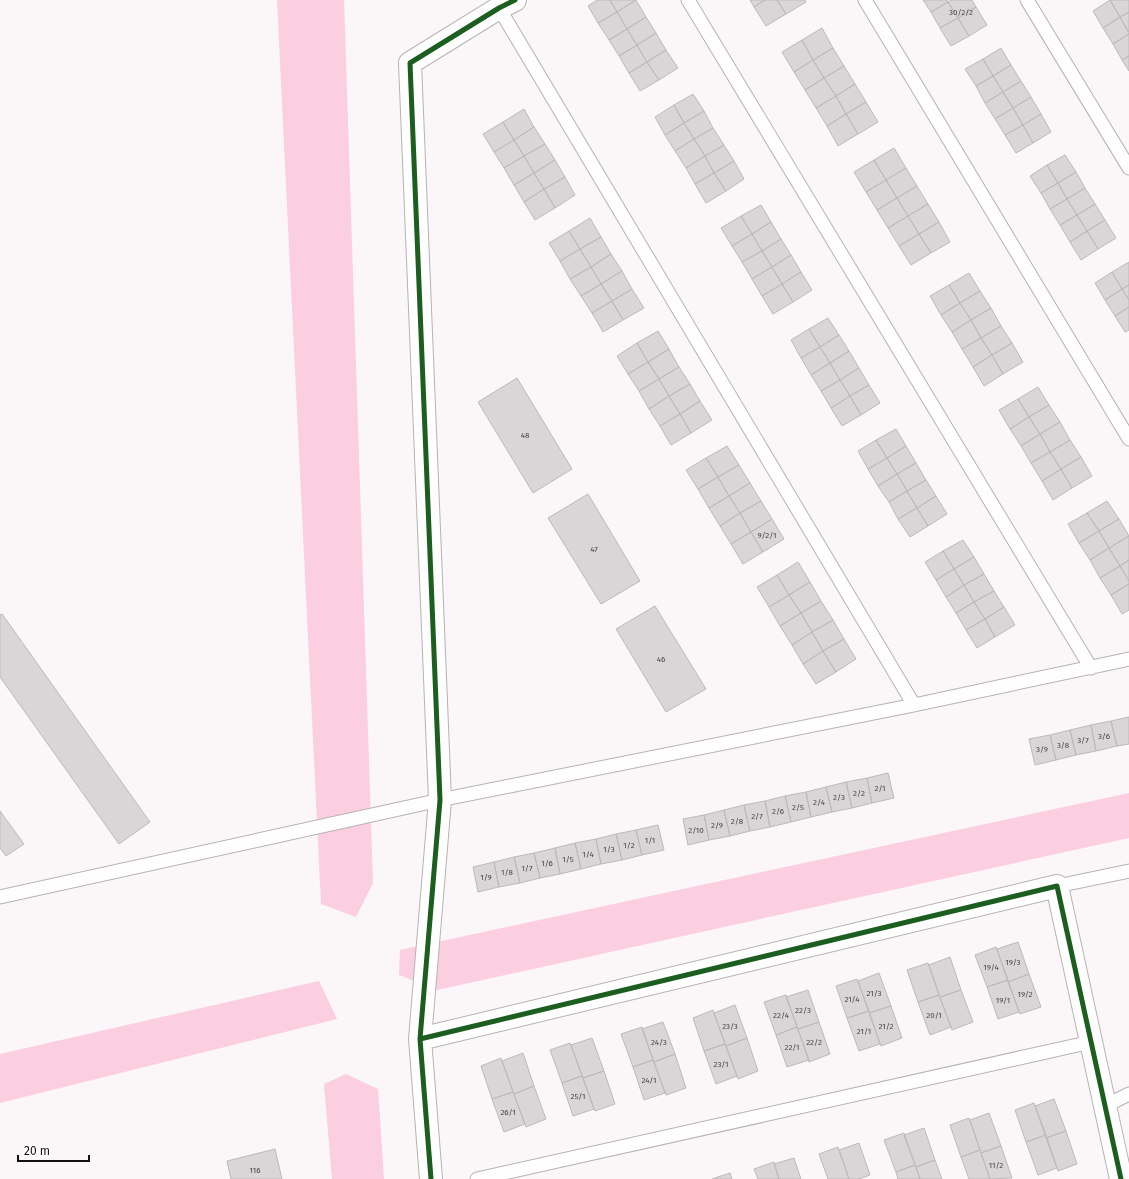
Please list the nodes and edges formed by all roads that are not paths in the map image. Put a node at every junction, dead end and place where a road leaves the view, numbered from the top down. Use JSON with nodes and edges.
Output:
{"nodes":[{"id":1,"x":688,"y":0,"type":"edge"},
{"id":2,"x":865,"y":0,"type":"edge"},
{"id":3,"x":1027,"y":0,"type":"edge"},
{"id":4,"x":507,"y":4,"type":"edge"},
{"id":5,"x":1129,"y":168,"type":"edge"},
{"id":6,"x":1129,"y":439,"type":"edge"},
{"id":7,"x":1129,"y":659,"type":"edge"},
{"id":8,"x":1091,"y":668,"type":"junction"},
{"id":9,"x":914,"y":704,"type":"junction"},
{"id":10,"x":440,"y":800,"type":"junction"},
{"id":11,"x":1129,"y":870,"type":"edge"},
{"id":12,"x":1057,"y":886,"type":"junction"},
{"id":13,"x":0,"y":897,"type":"edge"},
{"id":14,"x":420,"y":1039,"type":"junction"},
{"id":15,"x":1091,"y":1042,"type":"junction"},
{"id":16,"x":1129,"y":1094,"type":"edge"},
{"id":17,"x":1105,"y":1106,"type":"junction"},
{"id":18,"x":431,"y":1179,"type":"edge"},
{"id":19,"x":477,"y":1179,"type":"edge"},
{"id":20,"x":1121,"y":1179,"type":"edge"}],
"edges":[{"from":1,"to":8,"type":"lane"},
{"from":2,"to":6,"type":"lane"},
{"from":3,"to":5,"type":"lane"},
{"from":4,"to":9,"type":"lane"},
{"from":4,"to":10,"type":"street"},
{"from":7,"to":8,"type":"lane"},
{"from":8,"to":9,"type":"lane"},
{"from":9,"to":10,"type":"lane"},
{"from":10,"to":13,"type":"lane"},
{"from":10,"to":14,"type":"street"},
{"from":11,"to":12,"type":"lane"},
{"from":12,"to":14,"type":"street"},
{"from":12,"to":15,"type":"street"},
{"from":14,"to":18,"type":"street"},
{"from":15,"to":17,"type":"street"},
{"from":15,"to":19,"type":"lane"},
{"from":16,"to":17,"type":"lane"},
{"from":17,"to":20,"type":"street"}]}
